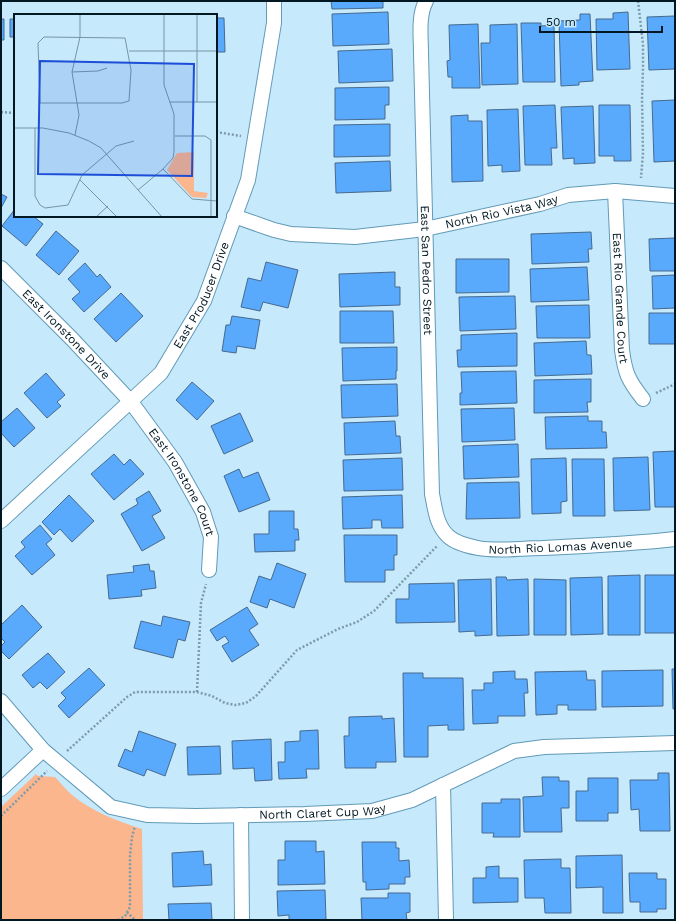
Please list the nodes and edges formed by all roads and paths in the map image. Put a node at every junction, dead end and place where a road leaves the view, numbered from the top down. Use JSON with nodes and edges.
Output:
{"nodes":[{"id":1,"x":274,"y":1,"type":"edge"},
{"id":2,"x":426,"y":1,"type":"edge"},
{"id":3,"x":638,"y":1,"type":"edge"},
{"id":4,"x":1,"y":112,"type":"edge"},
{"id":5,"x":14,"y":113,"type":"edge"},
{"id":6,"x":217,"y":132,"type":"edge"},
{"id":7,"x":254,"y":140,"type":"junction"},
{"id":8,"x":615,"y":191,"type":"junction"},
{"id":9,"x":640,"y":192,"type":"junction"},
{"id":10,"x":675,"y":196,"type":"edge"},
{"id":11,"x":234,"y":216,"type":"junction"},
{"id":12,"x":425,"y":229,"type":"junction"},
{"id":13,"x":1,"y":268,"type":"edge"},
{"id":14,"x":675,"y":384,"type":"edge"},
{"id":15,"x":643,"y":399,"type":"joint"},
{"id":16,"x":131,"y":402,"type":"junction"},
{"id":17,"x":1,"y":521,"type":"edge"},
{"id":18,"x":448,"y":536,"type":"junction"},
{"id":19,"x":675,"y":539,"type":"edge"},
{"id":20,"x":209,"y":570,"type":"joint"},
{"id":21,"x":198,"y":692,"type":"junction"},
{"id":22,"x":1,"y":701,"type":"edge"},
{"id":23,"x":675,"y":743,"type":"edge"},
{"id":24,"x":43,"y":750,"type":"junction"},
{"id":25,"x":56,"y":761,"type":"junction"},
{"id":26,"x":444,"y":785,"type":"junction"},
{"id":27,"x":1,"y":789,"type":"edge"},
{"id":28,"x":140,"y":813,"type":"junction"},
{"id":29,"x":241,"y":815,"type":"junction"},
{"id":30,"x":1,"y":816,"type":"edge"},
{"id":31,"x":127,"y":912,"type":"junction"},
{"id":32,"x":118,"y":920,"type":"edge"},
{"id":33,"x":136,"y":920,"type":"edge"},
{"id":34,"x":242,"y":920,"type":"edge"},
{"id":35,"x":446,"y":920,"type":"edge"}],
"edges":[{"from":1,"to":7,"type":"street","name":"East Producer Drive"},
{"from":2,"to":12,"type":"street","name":"East San Pedro Street"},
{"from":3,"to":9,"type":"path"},
{"from":4,"to":5,"type":"path"},
{"from":6,"to":7,"type":"path"},
{"from":7,"to":11,"type":"street","name":"East Producer Drive"},
{"from":8,"to":9,"type":"street","name":"North Rio Vista Way"},
{"from":8,"to":12,"type":"street","name":"North Rio Vista Way"},
{"from":8,"to":15,"type":"street","name":"East Rio Grande Court"},
{"from":9,"to":10,"type":"street","name":"North Rio Vista Way"},
{"from":11,"to":12,"type":"street","name":"North Rio Vista Way"},
{"from":11,"to":16,"type":"street","name":"East Producer Drive"},
{"from":12,"to":18,"type":"street","name":"East San Pedro Street"},
{"from":13,"to":16,"type":"street","name":"East Ironstone Drive"},
{"from":14,"to":15,"type":"path"},
{"from":16,"to":17,"type":"street","name":"East Producer Drive"},
{"from":16,"to":20,"type":"street","name":"East Ironstone Court"},
{"from":18,"to":19,"type":"street","name":"North Rio Lomas Avenue"},
{"from":18,"to":21,"type":"path"},
{"from":20,"to":21,"type":"path"},
{"from":21,"to":25,"type":"path"},
{"from":22,"to":24,"type":"street","name":"North Claret Cup Way"},
{"from":23,"to":26,"type":"street","name":"North Claret Cup Way"},
{"from":24,"to":25,"type":"street","name":"North Claret Cup Way"},
{"from":24,"to":27,"type":"street"},
{"from":25,"to":28,"type":"street","name":"North Claret Cup Way"},
{"from":25,"to":30,"type":"path"},
{"from":26,"to":29,"type":"street","name":"North Claret Cup Way"},
{"from":26,"to":35,"type":"street"},
{"from":28,"to":29,"type":"street","name":"North Claret Cup Way"},
{"from":28,"to":31,"type":"path"},
{"from":29,"to":34,"type":"street"},
{"from":31,"to":32,"type":"path"},
{"from":31,"to":33,"type":"path"}]}
